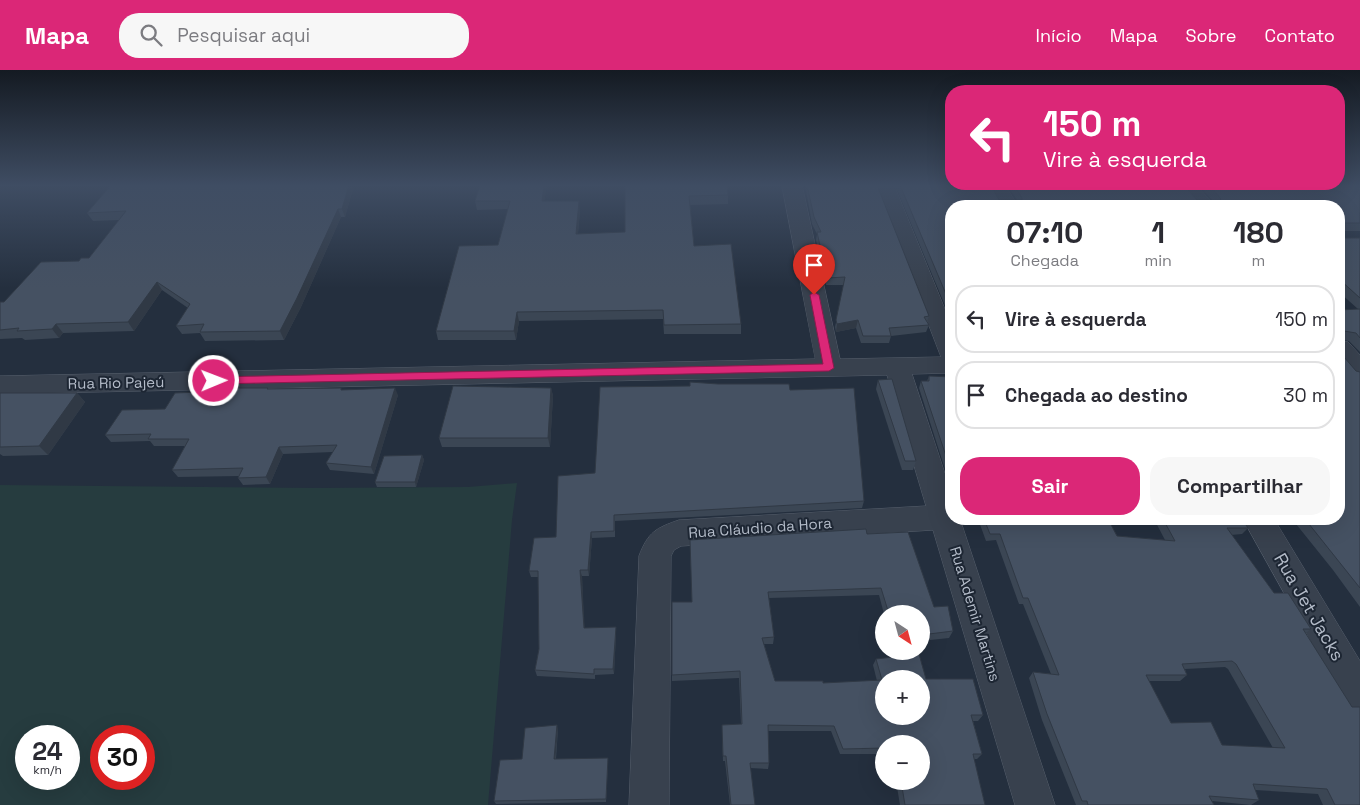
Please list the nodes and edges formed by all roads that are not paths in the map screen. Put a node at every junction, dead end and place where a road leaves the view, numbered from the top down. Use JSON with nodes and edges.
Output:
{"nodes":[{"id":1,"x":799,"y":219,"type":"edge"},
{"id":2,"x":898,"y":219,"type":"edge"},
{"id":3,"x":945,"y":338,"type":"edge"},
{"id":4,"x":945,"y":365,"type":"edge"},
{"id":5,"x":897,"y":366,"type":"junction"},
{"id":6,"x":829,"y":368,"type":"junction"},
{"id":7,"x":0,"y":385,"type":"edge"},
{"id":8,"x":945,"y":517,"type":"joint"},
{"id":9,"x":948,"y":525,"type":"edge"},
{"id":10,"x":1261,"y":525,"type":"edge"},
{"id":11,"x":1360,"y":694,"type":"edge"},
{"id":12,"x":649,"y":805,"type":"edge"},
{"id":13,"x":1035,"y":805,"type":"edge"}],
"edges":[{"from":1,"to":6,"type":"street"},
{"from":2,"to":3,"type":"street"},
{"from":4,"to":5,"type":"street","name":"Rua Rio Pajeú"},
{"from":5,"to":6,"type":"street","name":"Rua Rio Pajeú"},
{"from":5,"to":8,"type":"street","name":"Rua Ademir Martins"},
{"from":6,"to":7,"type":"street","name":"Rua Rio Pajeú"},
{"from":8,"to":12,"type":"street","name":"Rua Cláudio da Hora"},
{"from":9,"to":13,"type":"street","name":"Rua Ademir Martins"},
{"from":10,"to":11,"type":"street","name":"Rua Jet Jacks"}]}
